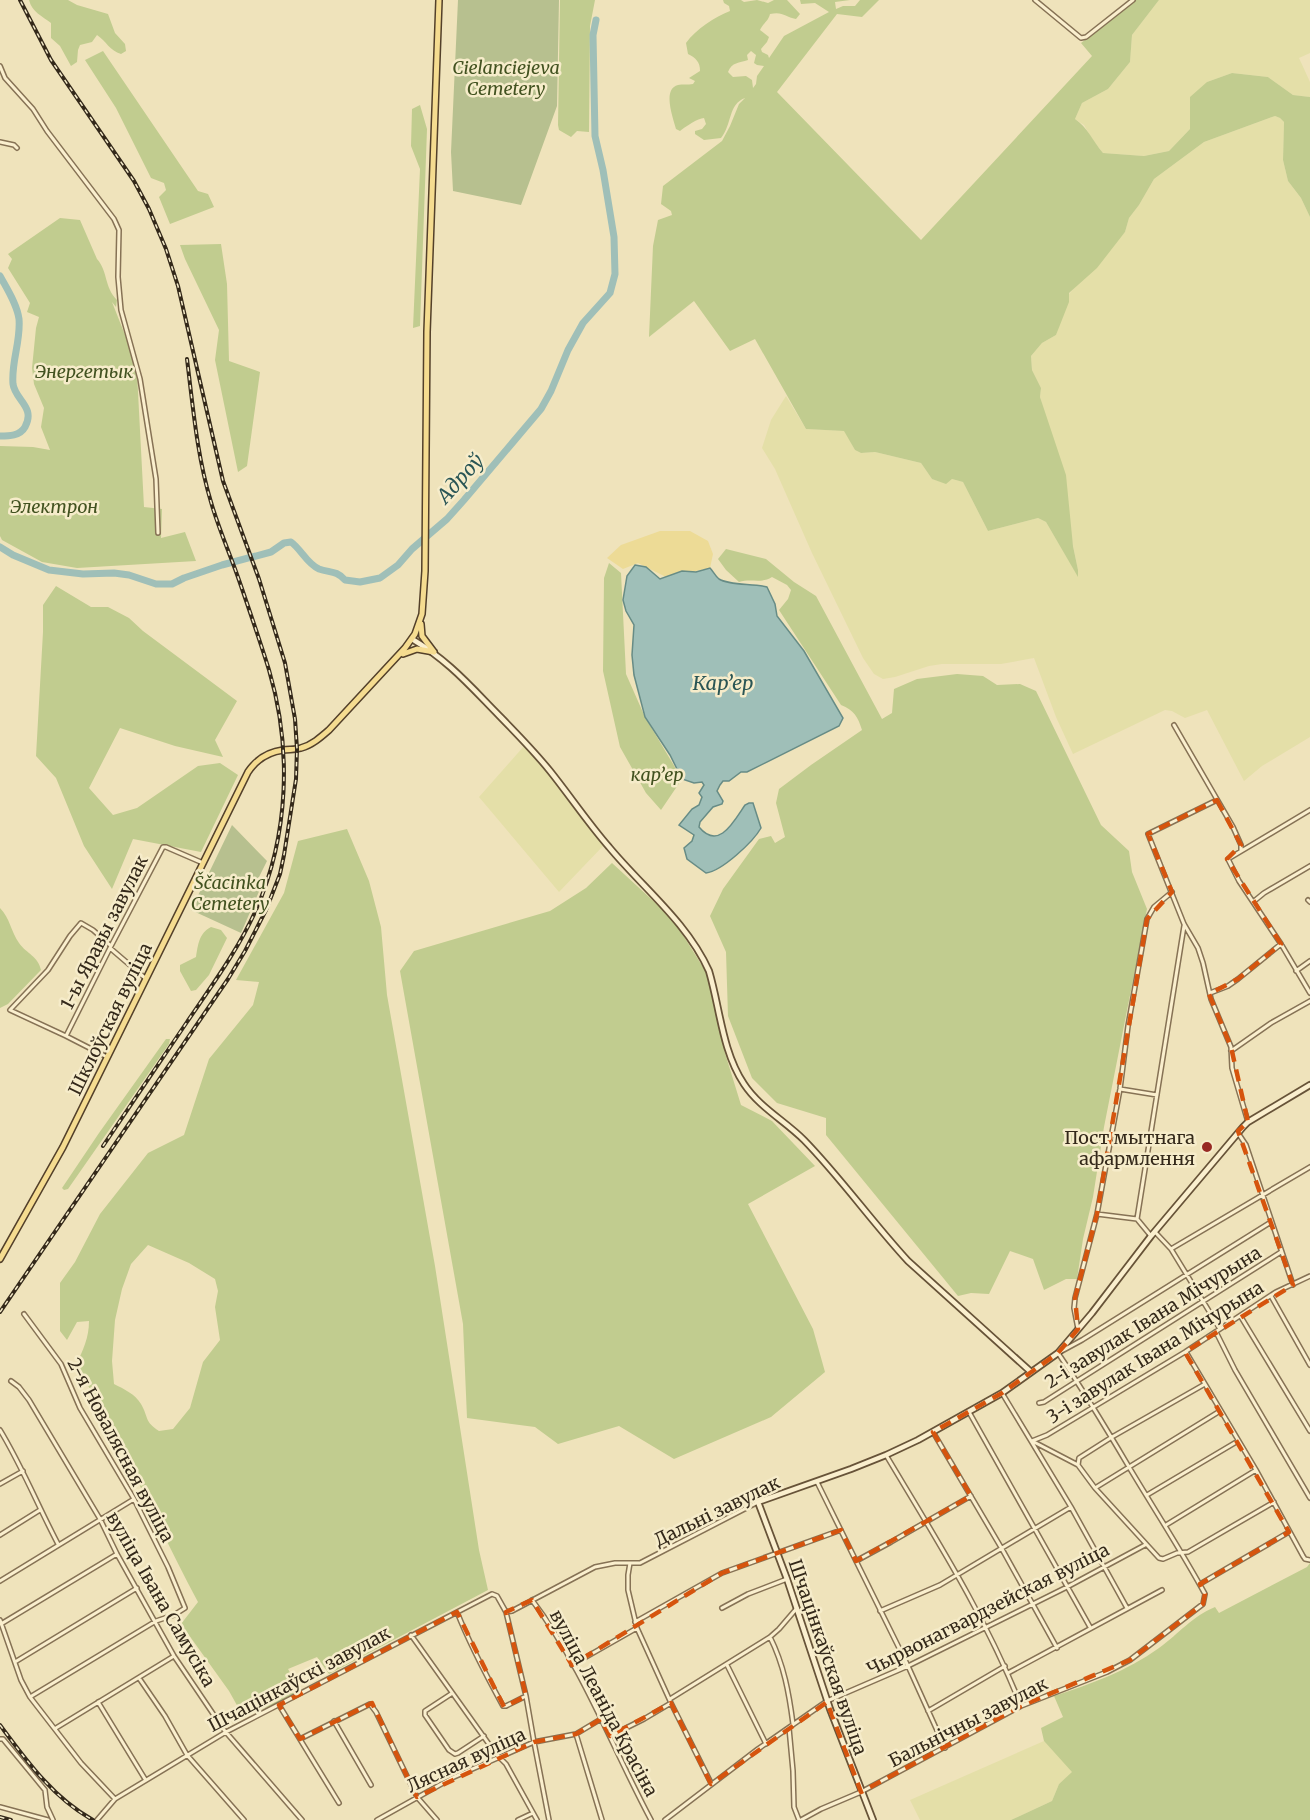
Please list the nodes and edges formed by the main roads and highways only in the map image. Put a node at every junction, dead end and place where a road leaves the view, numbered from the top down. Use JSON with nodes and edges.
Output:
{"nodes":[{"id":1,"x":440,"y":0,"type":"edge"},
{"id":2,"x":422,"y":614,"type":"junction"},
{"id":3,"x":397,"y":658,"type":"junction"},
{"id":4,"x":0,"y":1259,"type":"edge"}],
"edges":[{"from":1,"to":2,"type":"main road"},
{"from":2,"to":3,"type":"main road","name":"Шклоўская вуліца"},
{"from":2,"to":3,"type":"main road"},
{"from":3,"to":4,"type":"main road","name":"Шклоўская вуліца"}]}
